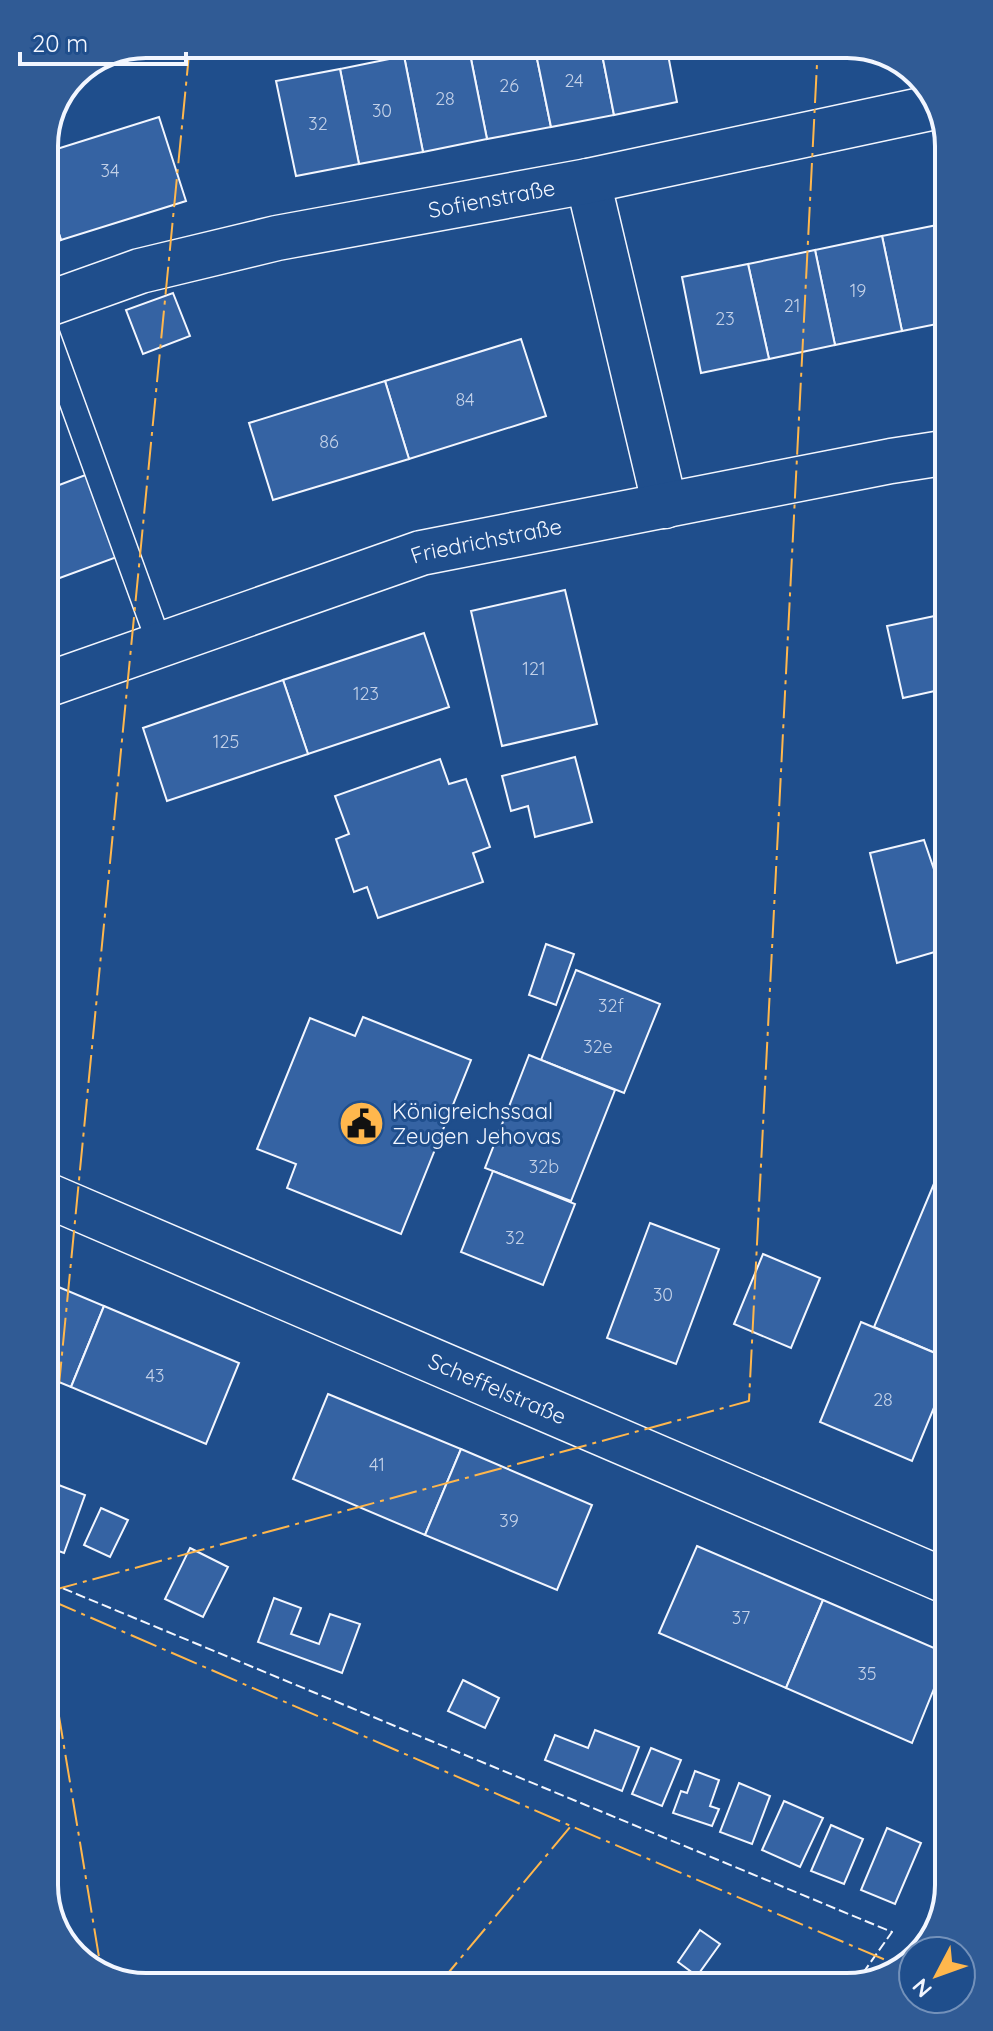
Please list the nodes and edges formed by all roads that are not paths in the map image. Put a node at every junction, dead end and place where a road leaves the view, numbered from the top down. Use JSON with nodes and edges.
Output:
{"nodes":[{"id":1,"x":926,"y":109,"type":"edge"},
{"id":2,"x":588,"y":181,"type":"junction"},
{"id":3,"x":58,"y":300,"type":"edge"},
{"id":4,"x":58,"y":364,"type":"edge"},
{"id":5,"x":935,"y":454,"type":"edge"},
{"id":6,"x":665,"y":506,"type":"junction"},
{"id":7,"x":160,"y":645,"type":"junction"},
{"id":8,"x":58,"y":681,"type":"edge"},
{"id":9,"x":58,"y":1200,"type":"edge"},
{"id":10,"x":935,"y":1576,"type":"edge"}],
"edges":[{"from":1,"to":2,"type":"street","name":"Sofienstraße"},
{"from":2,"to":3,"type":"street","name":"Sofienstraße"},
{"from":2,"to":6,"type":"street"},
{"from":4,"to":7,"type":"lane"},
{"from":5,"to":6,"type":"street","name":"Friedrichstraße"},
{"from":6,"to":7,"type":"street","name":"Friedrichstraße"},
{"from":7,"to":8,"type":"street","name":"Friedrichstraße"},
{"from":9,"to":10,"type":"street","name":"Scheffelstraße"}]}
